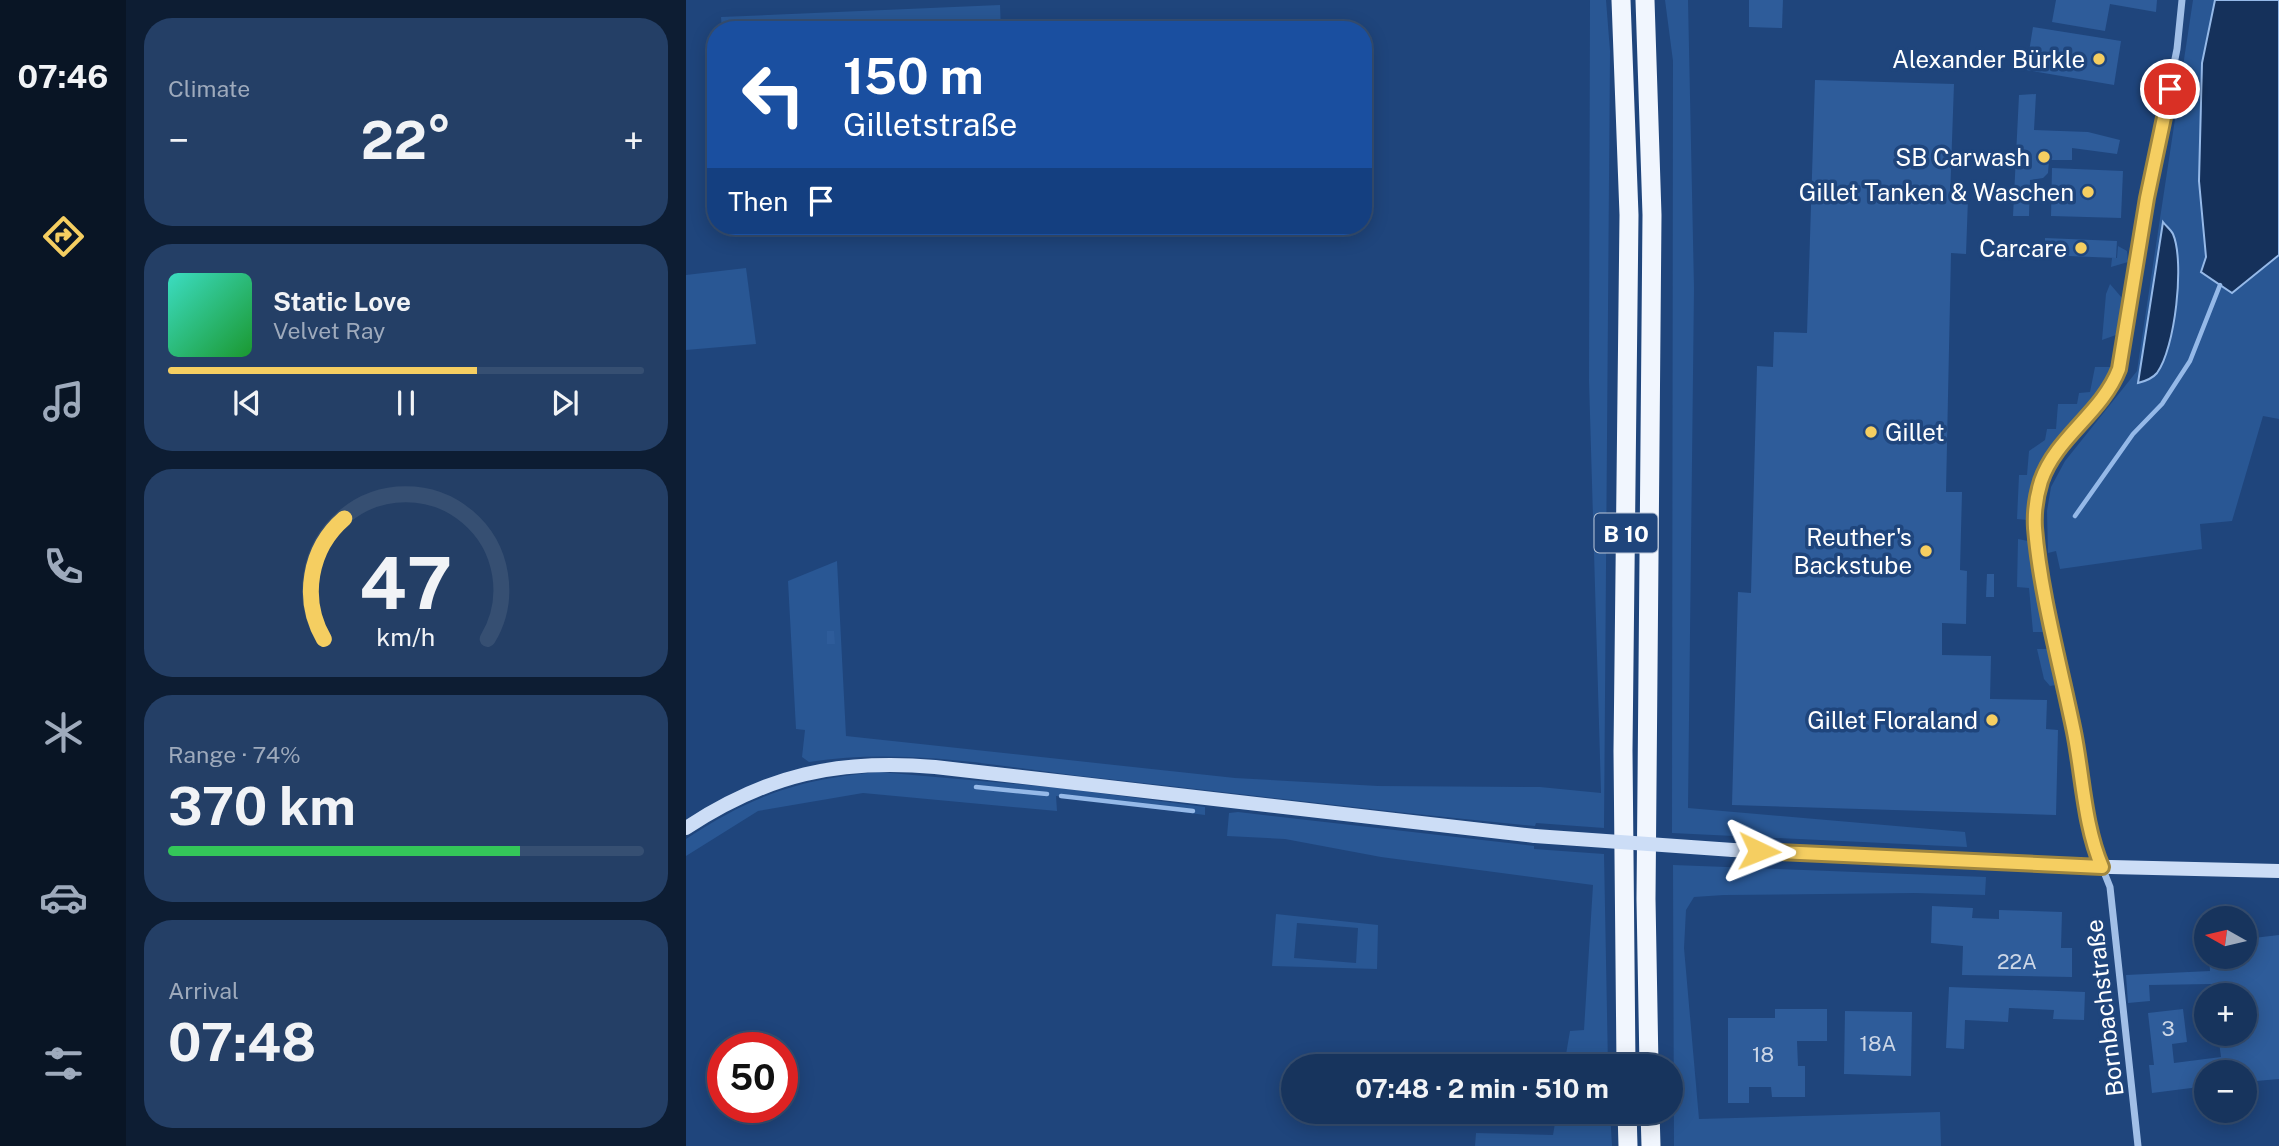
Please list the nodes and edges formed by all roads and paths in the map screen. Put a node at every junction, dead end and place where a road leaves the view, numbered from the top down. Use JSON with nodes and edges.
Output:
{"nodes":[{"id":1,"x":1621,"y":0,"type":"edge"},
{"id":2,"x":1645,"y":0,"type":"edge"},
{"id":3,"x":2182,"y":0,"type":"edge"},
{"id":4,"x":686,"y":828,"type":"edge"},
{"id":5,"x":2102,"y":867,"type":"junction"},
{"id":6,"x":2279,"y":871,"type":"edge"},
{"id":7,"x":1626,"y":1054,"type":"edge"},
{"id":8,"x":1648,"y":1054,"type":"edge"},
{"id":9,"x":1627,"y":1124,"type":"edge"},
{"id":10,"x":1650,"y":1124,"type":"edge"},
{"id":11,"x":1628,"y":1146,"type":"edge"},
{"id":12,"x":1651,"y":1146,"type":"edge"},
{"id":13,"x":2138,"y":1146,"type":"edge"}],
"edges":[{"from":1,"to":7,"type":"highway","number":"B 10"},
{"from":2,"to":8,"type":"highway","number":"B 10"},
{"from":3,"to":5,"type":"street","name":"Bornbachstraße"},
{"from":4,"to":5,"type":"main road","bridge":true},
{"from":5,"to":6,"type":"main road"},
{"from":5,"to":13,"type":"street","name":"Bornbachstraße"},
{"from":9,"to":11,"type":"highway"},
{"from":10,"to":12,"type":"highway"}]}
